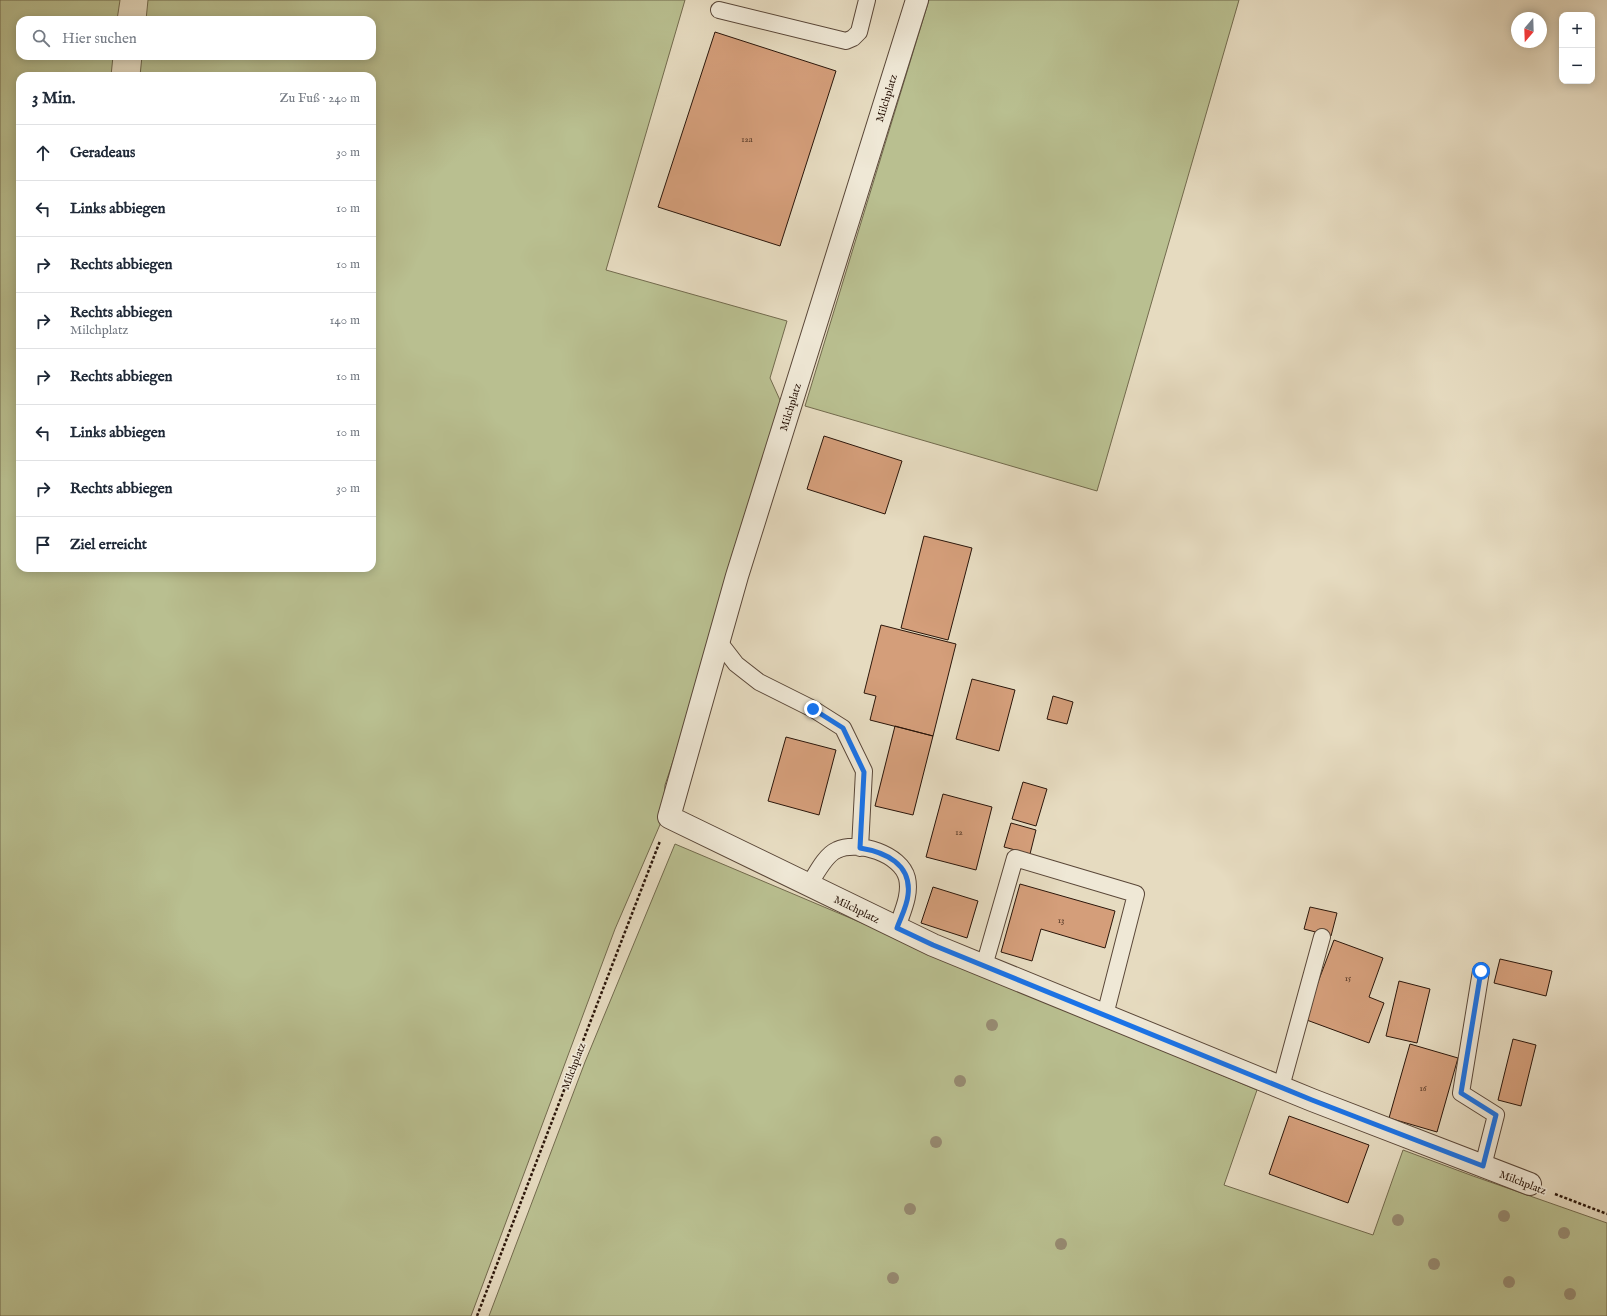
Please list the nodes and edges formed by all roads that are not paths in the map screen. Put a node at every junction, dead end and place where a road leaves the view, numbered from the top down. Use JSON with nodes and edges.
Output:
{"nodes":[{"id":1,"x":867,"y":0,"type":"edge"},
{"id":2,"x":917,"y":0,"type":"edge"},
{"id":3,"x":719,"y":10,"type":"dead end"},
{"id":4,"x":719,"y":642,"type":"junction"},
{"id":5,"x":860,"y":848,"type":"junction"},
{"id":6,"x":809,"y":885,"type":"junction"},
{"id":7,"x":897,"y":928,"type":"junction"},
{"id":8,"x":1322,"y":937,"type":"dead end"},
{"id":9,"x":984,"y":966,"type":"junction"},
{"id":10,"x":1481,"y":971,"type":"dead end"},
{"id":11,"x":1105,"y":1015,"type":"junction"},
{"id":12,"x":1281,"y":1087,"type":"junction"},
{"id":13,"x":1483,"y":1166,"type":"junction"},
{"id":14,"x":1530,"y":1184,"type":"road end"}],
"edges":[{"from":1,"to":3,"type":"lane"},
{"from":2,"to":4,"type":"street","name":"Milchplatz"},
{"from":4,"to":5,"type":"lane"},
{"from":4,"to":6,"type":"street","name":"Milchplatz"},
{"from":5,"to":6,"type":"lane"},
{"from":5,"to":7,"type":"lane"},
{"from":6,"to":7,"type":"street","name":"Milchplatz"},
{"from":7,"to":9,"type":"street","name":"Milchplatz"},
{"from":8,"to":12,"type":"lane"},
{"from":9,"to":11,"type":"street","name":"Milchplatz"},
{"from":9,"to":11,"type":"lane"},
{"from":10,"to":13,"type":"lane"},
{"from":11,"to":12,"type":"street","name":"Milchplatz"},
{"from":12,"to":13,"type":"street","name":"Milchplatz"},
{"from":13,"to":14,"type":"street","name":"Milchplatz"}]}
